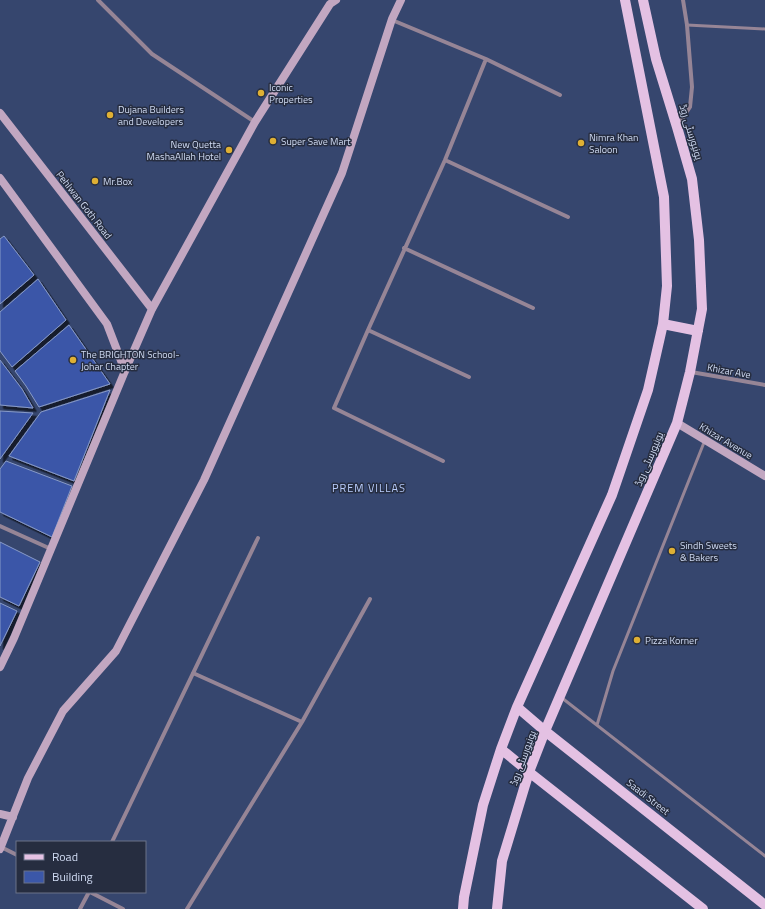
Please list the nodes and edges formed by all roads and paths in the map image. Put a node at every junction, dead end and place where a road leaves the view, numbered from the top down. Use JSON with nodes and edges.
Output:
{"nodes":[{"id":1,"x":98,"y":0,"type":"edge"},
{"id":2,"x":336,"y":0,"type":"edge"},
{"id":3,"x":401,"y":0,"type":"edge"},
{"id":4,"x":625,"y":0,"type":"edge"},
{"id":5,"x":643,"y":0,"type":"edge"},
{"id":6,"x":683,"y":0,"type":"edge"},
{"id":7,"x":392,"y":19,"type":"junction"},
{"id":8,"x":687,"y":25,"type":"junction"},
{"id":9,"x":765,"y":29,"type":"edge"},
{"id":10,"x":486,"y":59,"type":"junction"},
{"id":11,"x":560,"y":95,"type":"dead end"},
{"id":12,"x":0,"y":113,"type":"edge"},
{"id":13,"x":255,"y":122,"type":"junction"},
{"id":14,"x":677,"y":127,"type":"junction"},
{"id":15,"x":445,"y":160,"type":"junction"},
{"id":16,"x":0,"y":178,"type":"edge"},
{"id":17,"x":568,"y":218,"type":"dead end"},
{"id":18,"x":404,"y":248,"type":"junction"},
{"id":19,"x":533,"y":308,"type":"dead end"},
{"id":20,"x":152,"y":309,"type":"junction"},
{"id":21,"x":663,"y":324,"type":"junction"},
{"id":22,"x":368,"y":330,"type":"junction"},
{"id":23,"x":698,"y":332,"type":"junction"},
{"id":24,"x":125,"y":371,"type":"junction"},
{"id":25,"x":690,"y":372,"type":"junction"},
{"id":26,"x":469,"y":377,"type":"dead end"},
{"id":27,"x":765,"y":385,"type":"edge"},
{"id":28,"x":677,"y":423,"type":"junction"},
{"id":29,"x":705,"y":440,"type":"junction"},
{"id":30,"x":443,"y":461,"type":"dead end"},
{"id":31,"x":765,"y":476,"type":"edge"},
{"id":32,"x":0,"y":526,"type":"edge"},
{"id":33,"x":258,"y":538,"type":"dead end"},
{"id":34,"x":51,"y":549,"type":"junction"},
{"id":35,"x":370,"y":599,"type":"dead end"},
{"id":36,"x":0,"y":667,"type":"edge"},
{"id":37,"x":193,"y":672,"type":"junction"},
{"id":38,"x":560,"y":696,"type":"junction"},
{"id":39,"x":518,"y":706,"type":"junction"},
{"id":40,"x":302,"y":722,"type":"junction"},
{"id":41,"x":597,"y":725,"type":"junction"},
{"id":42,"x":545,"y":731,"type":"junction"},
{"id":43,"x":501,"y":748,"type":"junction"},
{"id":44,"x":530,"y":772,"type":"junction"},
{"id":45,"x":0,"y":814,"type":"edge"},
{"id":46,"x":13,"y":817,"type":"junction"},
{"id":47,"x":112,"y":841,"type":"edge"},
{"id":48,"x":1,"y":848,"type":"edge"},
{"id":49,"x":16,"y":855,"type":"edge"},
{"id":50,"x":765,"y":856,"type":"edge"},
{"id":51,"x":88,"y":893,"type":"edge"},
{"id":52,"x":91,"y":893,"type":"edge"},
{"id":53,"x":765,"y":905,"type":"edge"},
{"id":54,"x":80,"y":909,"type":"edge"},
{"id":55,"x":123,"y":909,"type":"edge"},
{"id":56,"x":187,"y":909,"type":"edge"},
{"id":57,"x":463,"y":909,"type":"edge"},
{"id":58,"x":497,"y":909,"type":"edge"},
{"id":59,"x":703,"y":909,"type":"edge"}],
"edges":[{"from":1,"to":13,"type":"street"},
{"from":2,"to":13,"type":"main road"},
{"from":3,"to":7,"type":"main road"},
{"from":4,"to":21,"type":"main road"},
{"from":5,"to":14,"type":"main road","name":"یونیورسٹی روڈ"},
{"from":6,"to":8,"type":"street"},
{"from":7,"to":10,"type":"street"},
{"from":7,"to":46,"type":"main road"},
{"from":8,"to":9,"type":"lane"},
{"from":8,"to":14,"type":"street"},
{"from":10,"to":11,"type":"street"},
{"from":10,"to":15,"type":"street"},
{"from":12,"to":20,"type":"main road","name":"Pehlwan Goth Road"},
{"from":13,"to":20,"type":"main road"},
{"from":14,"to":23,"type":"main road","name":"یونیورسٹی روڈ"},
{"from":15,"to":17,"type":"street"},
{"from":15,"to":18,"type":"street"},
{"from":16,"to":24,"type":"main road"},
{"from":18,"to":19,"type":"street"},
{"from":18,"to":22,"type":"street"},
{"from":20,"to":24,"type":"main road"},
{"from":21,"to":23,"type":"main road"},
{"from":21,"to":39,"type":"main road"},
{"from":22,"to":26,"type":"street"},
{"from":22,"to":30,"type":"street"},
{"from":23,"to":25,"type":"main road","name":"یونیورسٹی روڈ"},
{"from":24,"to":34,"type":"main road"},
{"from":25,"to":27,"type":"street","name":"Khizar Ave"},
{"from":25,"to":28,"type":"main road","name":"یونیورسٹی روڈ"},
{"from":28,"to":29,"type":"main road","name":"Khizar Avenue"},
{"from":28,"to":38,"type":"main road","name":"یونیورسٹی روڈ"},
{"from":29,"to":31,"type":"main road","name":"Khizar Avenue"},
{"from":29,"to":41,"type":"lane"},
{"from":32,"to":34,"type":"street"},
{"from":33,"to":37,"type":"street"},
{"from":34,"to":36,"type":"main road"},
{"from":35,"to":40,"type":"street"},
{"from":37,"to":40,"type":"street"},
{"from":37,"to":47,"type":"street"},
{"from":38,"to":41,"type":"lane"},
{"from":38,"to":42,"type":"main road","name":"یونیورسٹی روڈ"},
{"from":39,"to":42,"type":"main road","name":"Saadi Street"},
{"from":39,"to":43,"type":"main road"},
{"from":40,"to":56,"type":"street"},
{"from":41,"to":50,"type":"lane"},
{"from":42,"to":44,"type":"main road","name":"یونیورسٹی روڈ"},
{"from":42,"to":53,"type":"main road","name":"Saadi Street"},
{"from":43,"to":44,"type":"main road"},
{"from":43,"to":57,"type":"main road"},
{"from":44,"to":58,"type":"main road","name":"یونیورسٹی روڈ"},
{"from":44,"to":59,"type":"main road"},
{"from":45,"to":46,"type":"main road"},
{"from":46,"to":48,"type":"main road"},
{"from":48,"to":49,"type":"street"},
{"from":51,"to":54,"type":"street"},
{"from":52,"to":55,"type":"street"}]}
